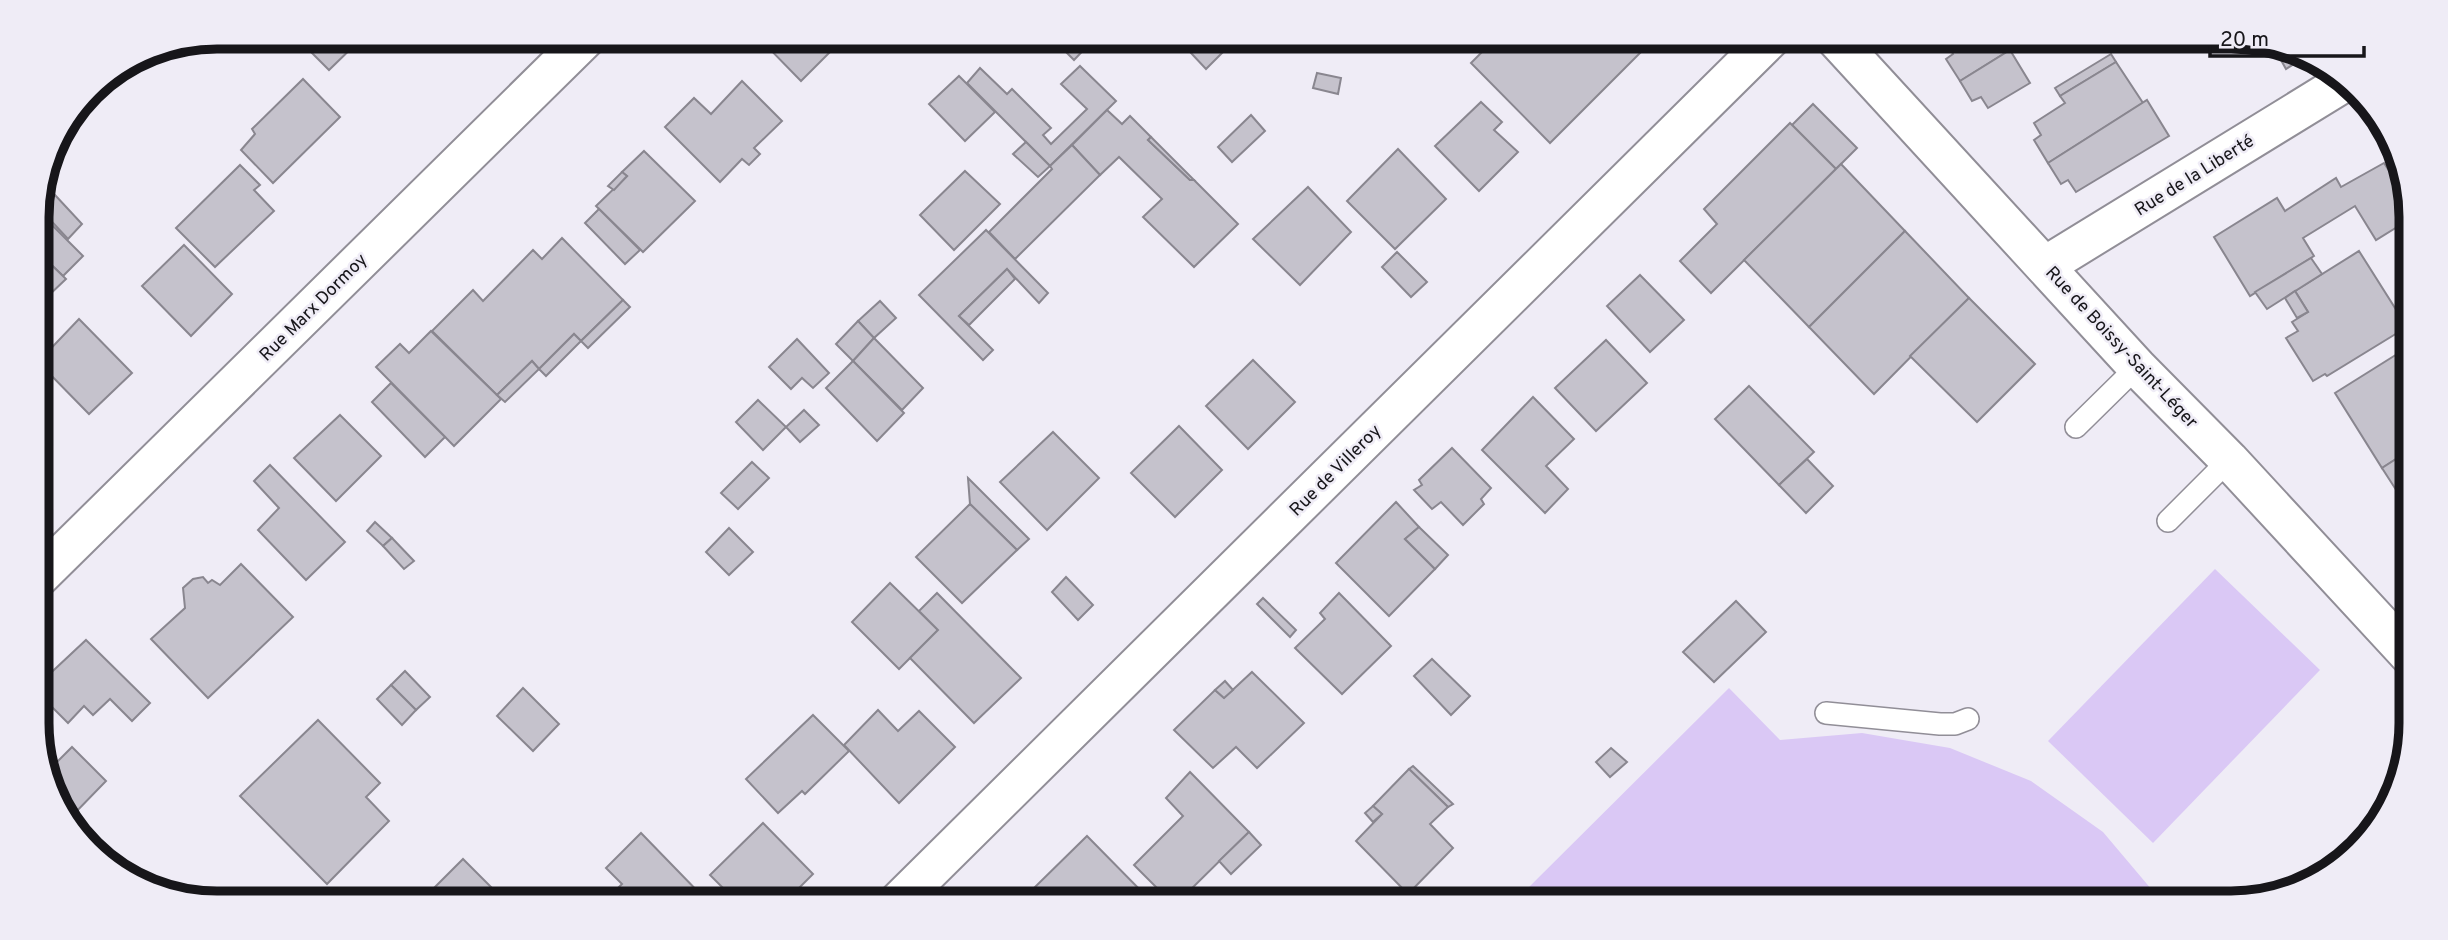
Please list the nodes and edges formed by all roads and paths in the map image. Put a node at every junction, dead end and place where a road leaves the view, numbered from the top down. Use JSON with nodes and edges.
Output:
{"nodes":[{"id":1,"x":575,"y":49,"type":"edge"},
{"id":2,"x":1760,"y":49,"type":"edge"},
{"id":3,"x":1845,"y":49,"type":"edge"},
{"id":4,"x":2337,"y":87,"type":"edge"},
{"id":5,"x":2045,"y":266,"type":"junction"},
{"id":6,"x":2137,"y":367,"type":"junction"},
{"id":7,"x":2076,"y":427,"type":"dead end"},
{"id":8,"x":2230,"y":460,"type":"junction"},
{"id":9,"x":2168,"y":521,"type":"dead end"},
{"id":10,"x":49,"y":567,"type":"edge"},
{"id":11,"x":2399,"y":644,"type":"edge"},
{"id":12,"x":1826,"y":713,"type":"dead end"},
{"id":13,"x":1968,"y":719,"type":"dead end"},
{"id":14,"x":909,"y":891,"type":"edge"}],
"edges":[{"from":1,"to":10,"type":"street","name":"Rue Marx Dormoy"},
{"from":2,"to":14,"type":"street","name":"Rue de Villeroy"},
{"from":3,"to":5,"type":"street","name":"Rue de Boissy-Saint-Léger"},
{"from":4,"to":5,"type":"street","name":"Rue de la Liberté"},
{"from":5,"to":6,"type":"street","name":"Rue de Boissy-Saint-Léger"},
{"from":6,"to":7,"type":"lane"},
{"from":6,"to":8,"type":"street","name":"Rue de Boissy-Saint-Léger"},
{"from":8,"to":9,"type":"lane"},
{"from":8,"to":11,"type":"street","name":"Rue de Boissy-Saint-Léger"},
{"from":12,"to":13,"type":"lane"}]}
